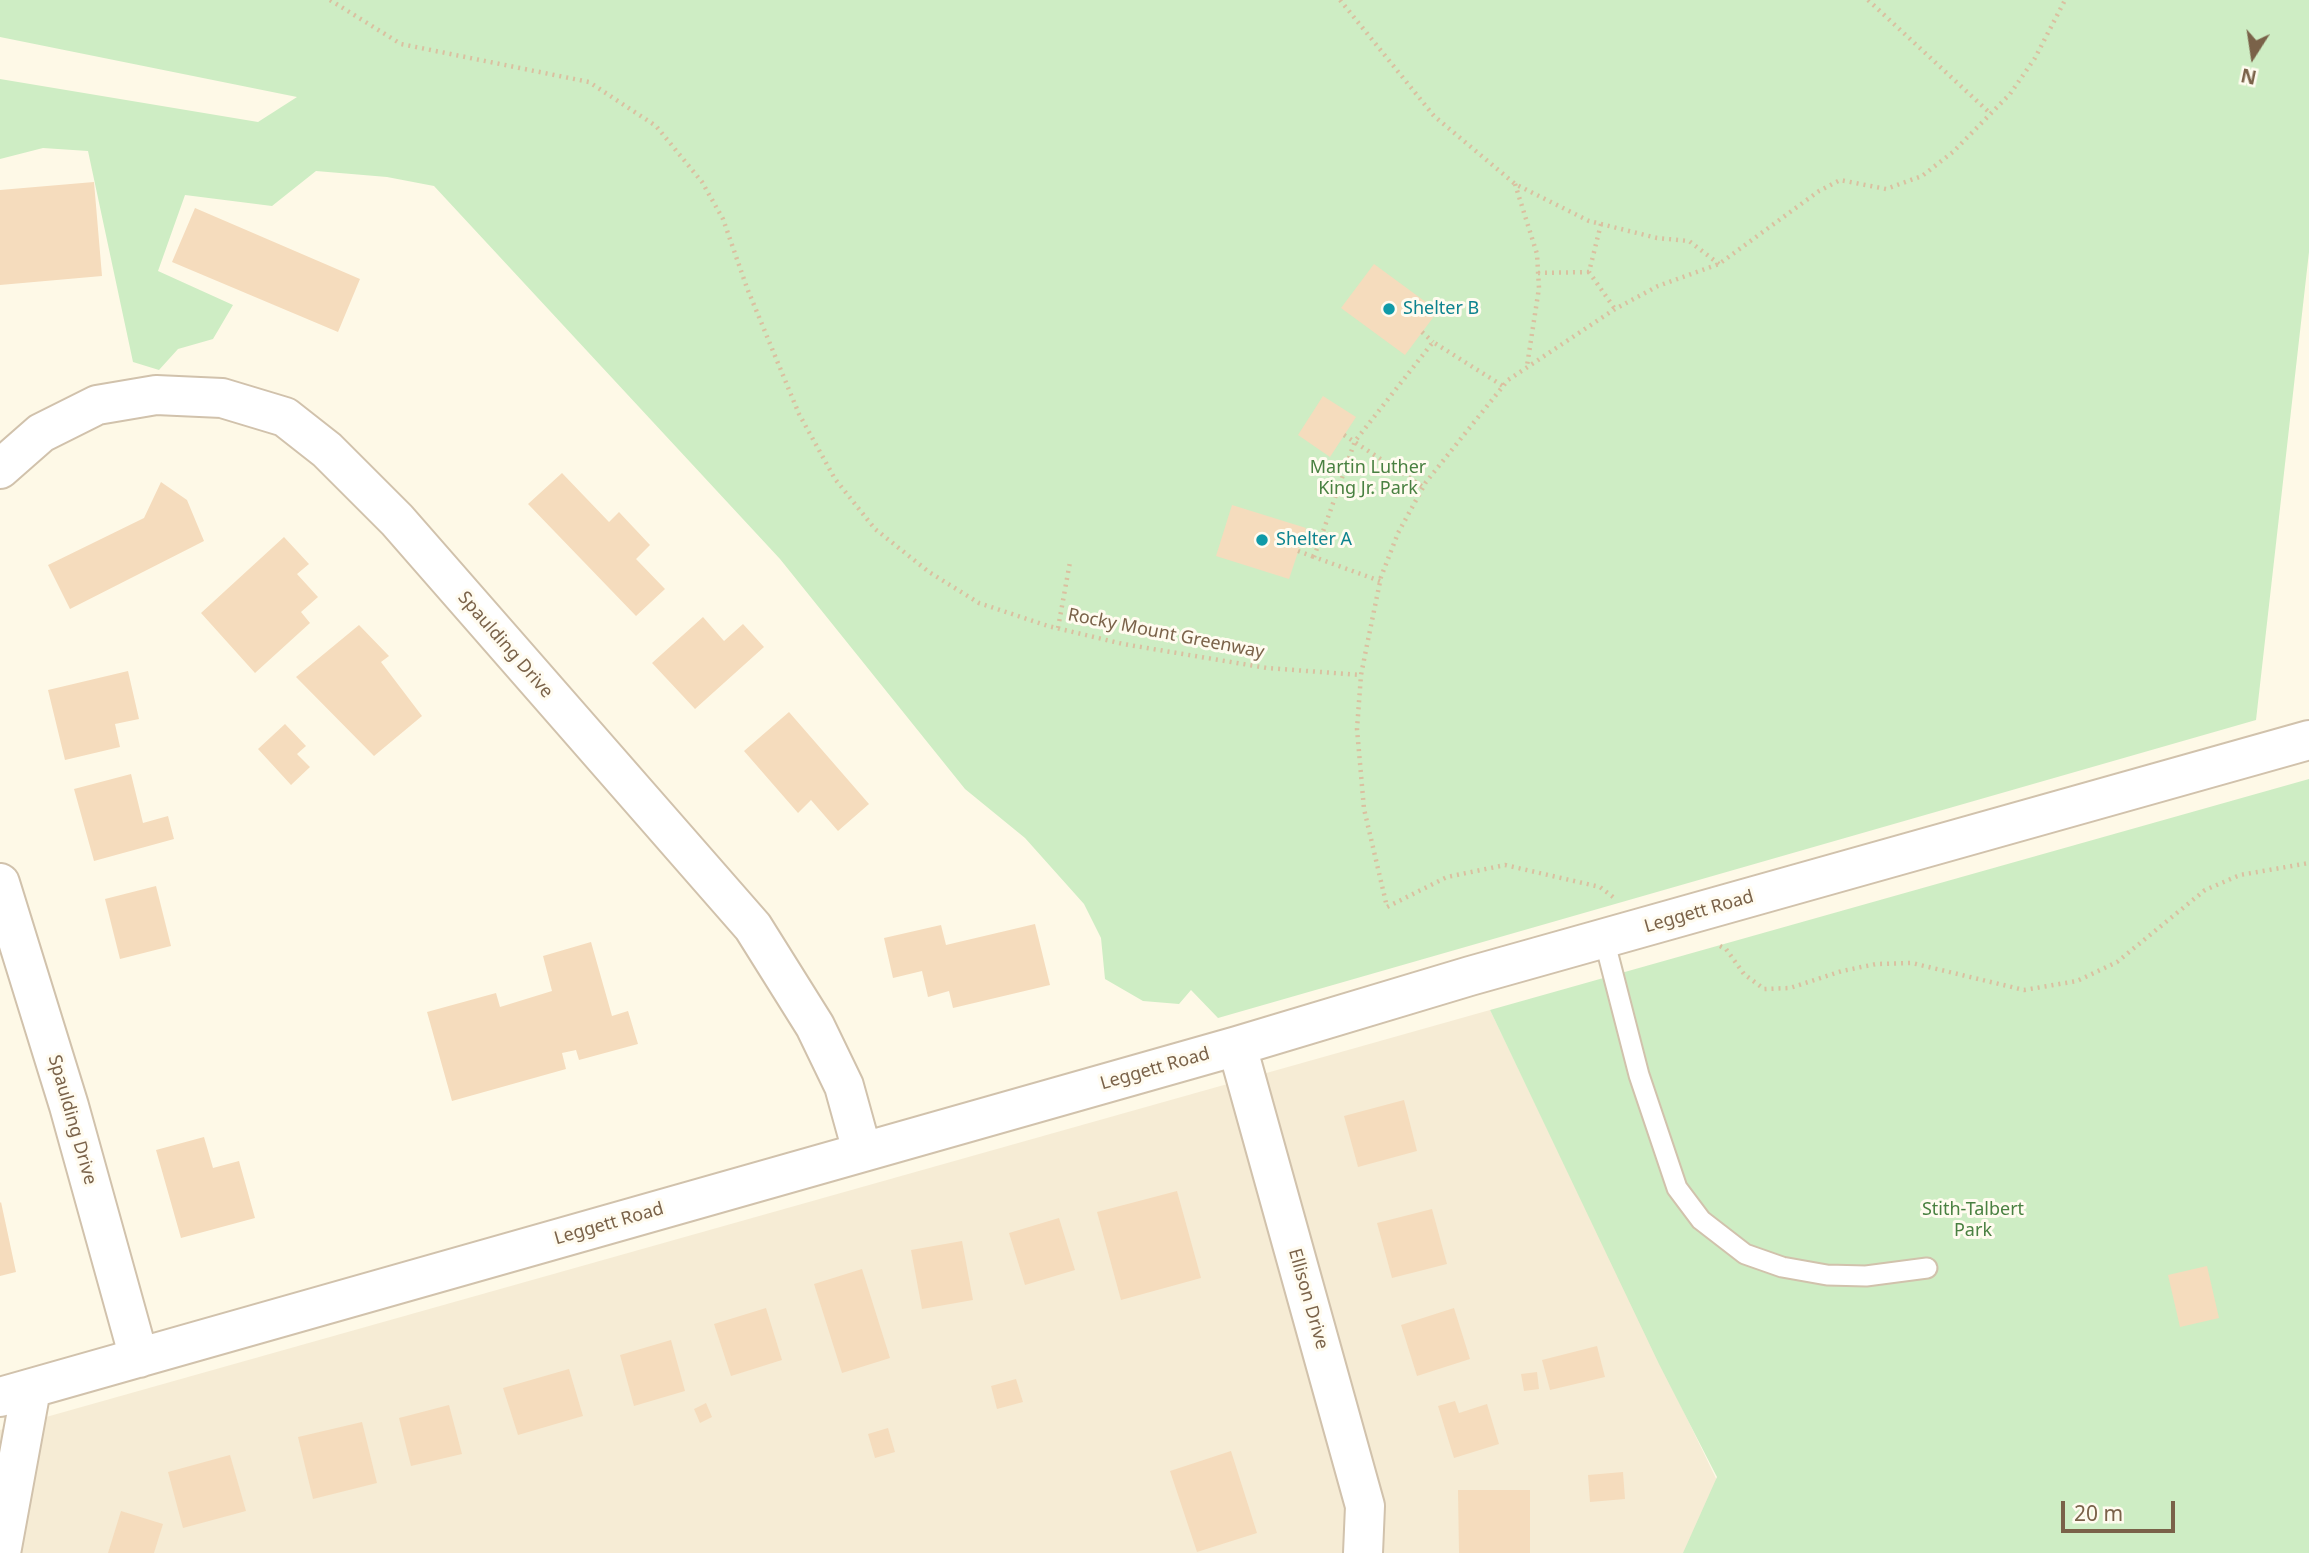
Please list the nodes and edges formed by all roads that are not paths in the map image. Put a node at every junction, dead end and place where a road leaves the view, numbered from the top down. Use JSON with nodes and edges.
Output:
{"nodes":[{"id":1,"x":0,"y":469,"type":"edge"},
{"id":2,"x":2309,"y":740,"type":"edge"},
{"id":3,"x":0,"y":883,"type":"edge"},
{"id":4,"x":1604,"y":939,"type":"junction"},
{"id":5,"x":1237,"y":1046,"type":"junction"},
{"id":6,"x":862,"y":1152,"type":"junction"},
{"id":7,"x":1927,"y":1268,"type":"dead end"},
{"id":8,"x":139,"y":1358,"type":"junction"},
{"id":9,"x":15,"y":1393,"type":"edge"},
{"id":10,"x":1,"y":1553,"type":"edge"},
{"id":11,"x":1363,"y":1553,"type":"edge"}],
"edges":[{"from":1,"to":6,"type":"street","name":"Spaulding Drive"},
{"from":2,"to":4,"type":"street","name":"Leggett Road"},
{"from":3,"to":8,"type":"street","name":"Spaulding Drive"},
{"from":4,"to":5,"type":"street","name":"Leggett Road"},
{"from":4,"to":7,"type":"lane"},
{"from":5,"to":6,"type":"street","name":"Leggett Road"},
{"from":5,"to":11,"type":"street","name":"Ellison Drive"},
{"from":6,"to":8,"type":"street","name":"Leggett Road"},
{"from":8,"to":9,"type":"street","name":"Leggett Road"},
{"from":9,"to":10,"type":"street"}]}
